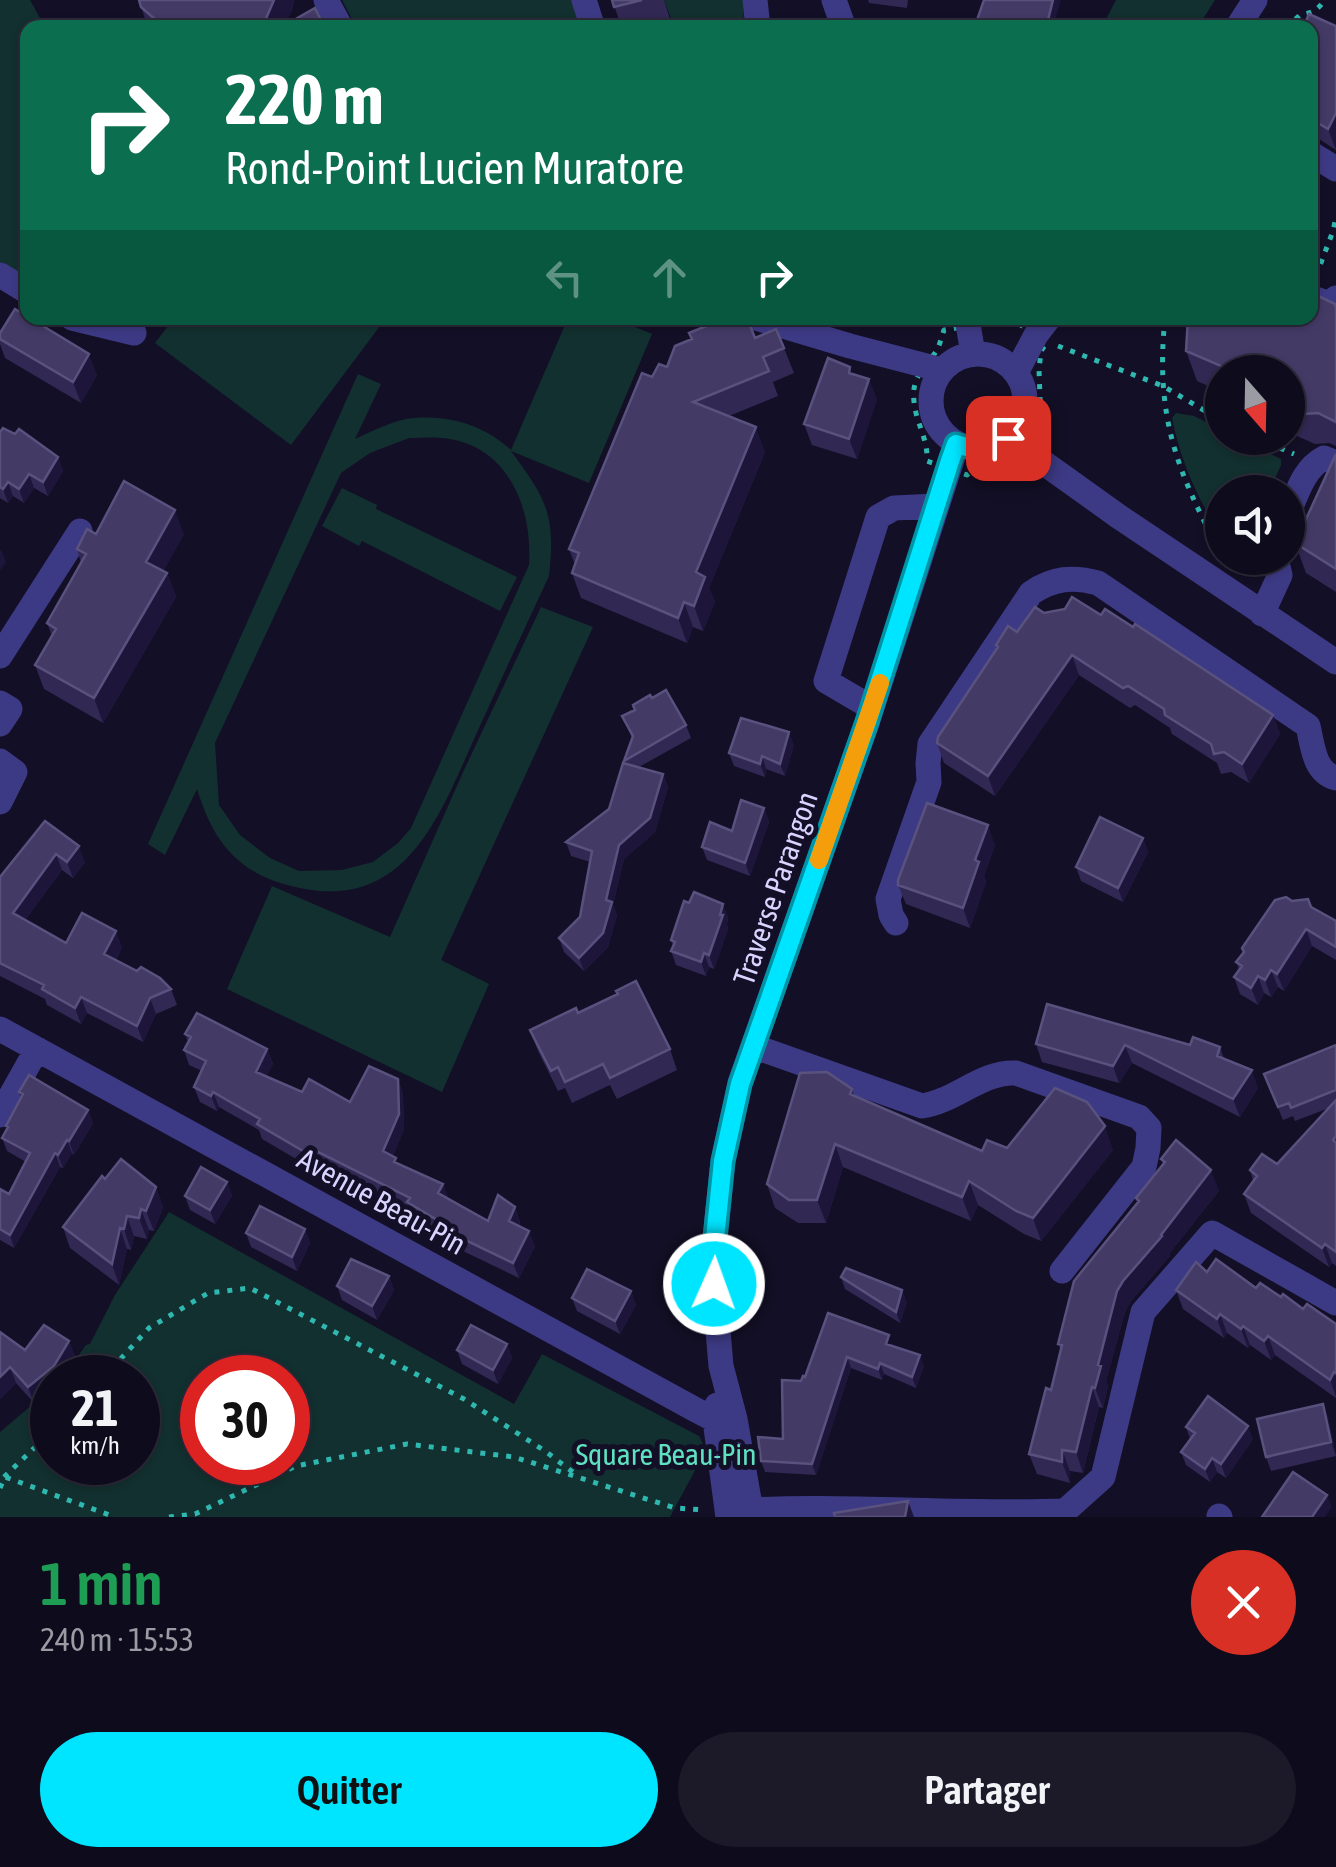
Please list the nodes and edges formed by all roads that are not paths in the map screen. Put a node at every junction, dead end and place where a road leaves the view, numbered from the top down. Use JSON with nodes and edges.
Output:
{"nodes":[{"id":1,"x":1318,"y":292,"type":"edge"},
{"id":2,"x":1336,"y":298,"type":"edge"},
{"id":3,"x":101,"y":325,"type":"edge"},
{"id":4,"x":780,"y":325,"type":"edge"},
{"id":5,"x":978,"y":325,"type":"edge"},
{"id":6,"x":1038,"y":328,"type":"edge"},
{"id":7,"x":134,"y":333,"type":"dead end"},
{"id":8,"x":996,"y":362,"type":"junction"},
{"id":9,"x":942,"y":370,"type":"junction"},
{"id":10,"x":1008,"y":438,"type":"junction"},
{"id":11,"x":956,"y":444,"type":"junction"},
{"id":12,"x":1336,"y":464,"type":"edge"},
{"id":13,"x":1305,"y":476,"type":"edge"},
{"id":14,"x":936,"y":506,"type":"junction"},
{"id":15,"x":80,"y":531,"type":"dead end"},
{"id":16,"x":1280,"y":575,"type":"edge"},
{"id":17,"x":1262,"y":614,"type":"junction"},
{"id":18,"x":0,"y":656,"type":"edge"},
{"id":19,"x":1336,"y":662,"type":"edge"},
{"id":20,"x":0,"y":702,"type":"edge"},
{"id":21,"x":872,"y":708,"type":"junction"},
{"id":22,"x":0,"y":724,"type":"edge"},
{"id":23,"x":0,"y":761,"type":"edge"},
{"id":24,"x":1336,"y":778,"type":"edge"},
{"id":25,"x":2,"y":793,"type":"edge"},
{"id":26,"x":896,"y":924,"type":"dead end"},
{"id":27,"x":0,"y":1029,"type":"edge"},
{"id":28,"x":753,"y":1046,"type":"junction"},
{"id":29,"x":37,"y":1049,"type":"junction"},
{"id":30,"x":0,"y":1114,"type":"edge"},
{"id":31,"x":1062,"y":1271,"type":"dead end"},
{"id":32,"x":1336,"y":1304,"type":"edge"},
{"id":33,"x":725,"y":1419,"type":"junction"},
{"id":34,"x":800,"y":1513,"type":"edge"},
{"id":35,"x":734,"y":1514,"type":"edge"}],
"edges":[{"from":1,"to":2,"type":"street"},
{"from":3,"to":7,"type":"street"},
{"from":4,"to":9,"type":"street"},
{"from":5,"to":8,"type":"street"},
{"from":6,"to":8,"type":"street"},
{"from":8,"to":9,"type":"street"},
{"from":8,"to":10,"type":"street"},
{"from":9,"to":11,"type":"street"},
{"from":10,"to":11,"type":"street"},
{"from":10,"to":17,"type":"street"},
{"from":11,"to":14,"type":"street","name":"Traverse Parangon"},
{"from":12,"to":13,"type":"street"},
{"from":14,"to":21,"type":"street","name":"Traverse Parangon"},
{"from":14,"to":21,"type":"street"},
{"from":15,"to":18,"type":"street"},
{"from":16,"to":17,"type":"street"},
{"from":17,"to":19,"type":"street"},
{"from":20,"to":22,"type":"street"},
{"from":21,"to":28,"type":"street","name":"Traverse Parangon"},
{"from":23,"to":25,"type":"street"},
{"from":24,"to":26,"type":"street"},
{"from":27,"to":29,"type":"street","name":"Avenue Beau-Pin"},
{"from":28,"to":31,"type":"street"},
{"from":28,"to":33,"type":"street","name":"Traverse Parangon"},
{"from":29,"to":30,"type":"street"},
{"from":29,"to":33,"type":"street","name":"Avenue Beau-Pin"},
{"from":32,"to":34,"type":"street"},
{"from":33,"to":35,"type":"street","name":"Traverse Parangon"},
{"from":34,"to":35,"type":"street"}]}
